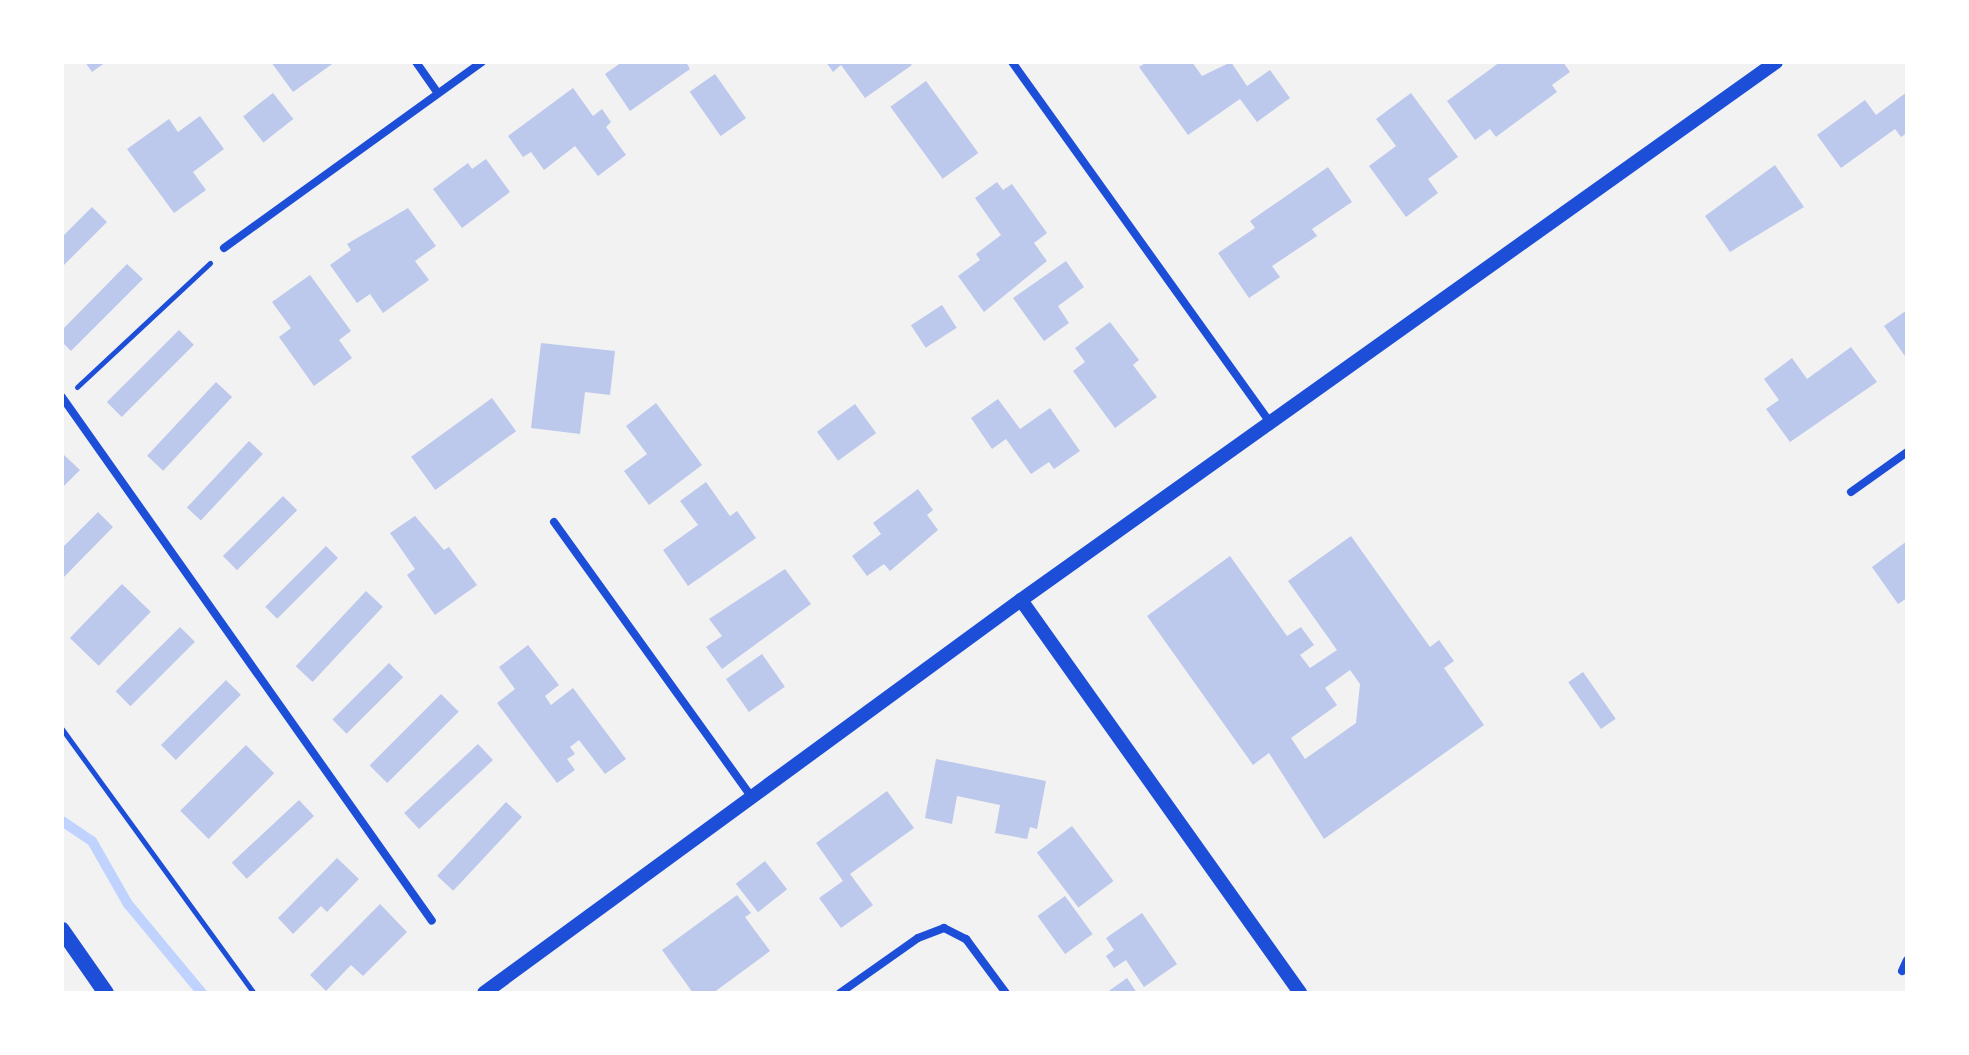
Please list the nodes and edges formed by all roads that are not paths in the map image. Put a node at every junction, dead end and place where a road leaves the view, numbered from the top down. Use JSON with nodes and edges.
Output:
{"nodes":[{"id":1,"x":416,"y":62,"type":"edge"},
{"id":2,"x":482,"y":62,"type":"edge"},
{"id":3,"x":1012,"y":62,"type":"edge"},
{"id":4,"x":1776,"y":62,"type":"edge"},
{"id":5,"x":438,"y":93,"type":"junction"},
{"id":6,"x":224,"y":248,"type":"road end"},
{"id":7,"x":63,"y":398,"type":"edge"},
{"id":8,"x":1270,"y":422,"type":"junction"},
{"id":9,"x":1907,"y":452,"type":"edge"},
{"id":10,"x":1851,"y":492,"type":"dead end"},
{"id":11,"x":554,"y":522,"type":"dead end"},
{"id":12,"x":1021,"y":600,"type":"junction"},
{"id":13,"x":752,"y":798,"type":"junction"},
{"id":14,"x":432,"y":921,"type":"dead end"},
{"id":15,"x":62,"y":930,"type":"edge"},
{"id":16,"x":1907,"y":960,"type":"edge"},
{"id":17,"x":1902,"y":971,"type":"dead end"},
{"id":18,"x":106,"y":993,"type":"edge"},
{"id":19,"x":484,"y":993,"type":"edge"},
{"id":20,"x":840,"y":993,"type":"edge"},
{"id":21,"x":1006,"y":993,"type":"edge"},
{"id":22,"x":1300,"y":993,"type":"edge"}],
"edges":[{"from":1,"to":5,"type":"street"},
{"from":2,"to":5,"type":"street"},
{"from":3,"to":8,"type":"street"},
{"from":4,"to":8,"type":"street"},
{"from":5,"to":6,"type":"street"},
{"from":7,"to":14,"type":"street"},
{"from":8,"to":12,"type":"street"},
{"from":9,"to":10,"type":"street"},
{"from":11,"to":13,"type":"street"},
{"from":12,"to":13,"type":"street"},
{"from":12,"to":22,"type":"street"},
{"from":13,"to":19,"type":"street"},
{"from":15,"to":18,"type":"main road"},
{"from":16,"to":17,"type":"street"},
{"from":20,"to":21,"type":"street"}]}
